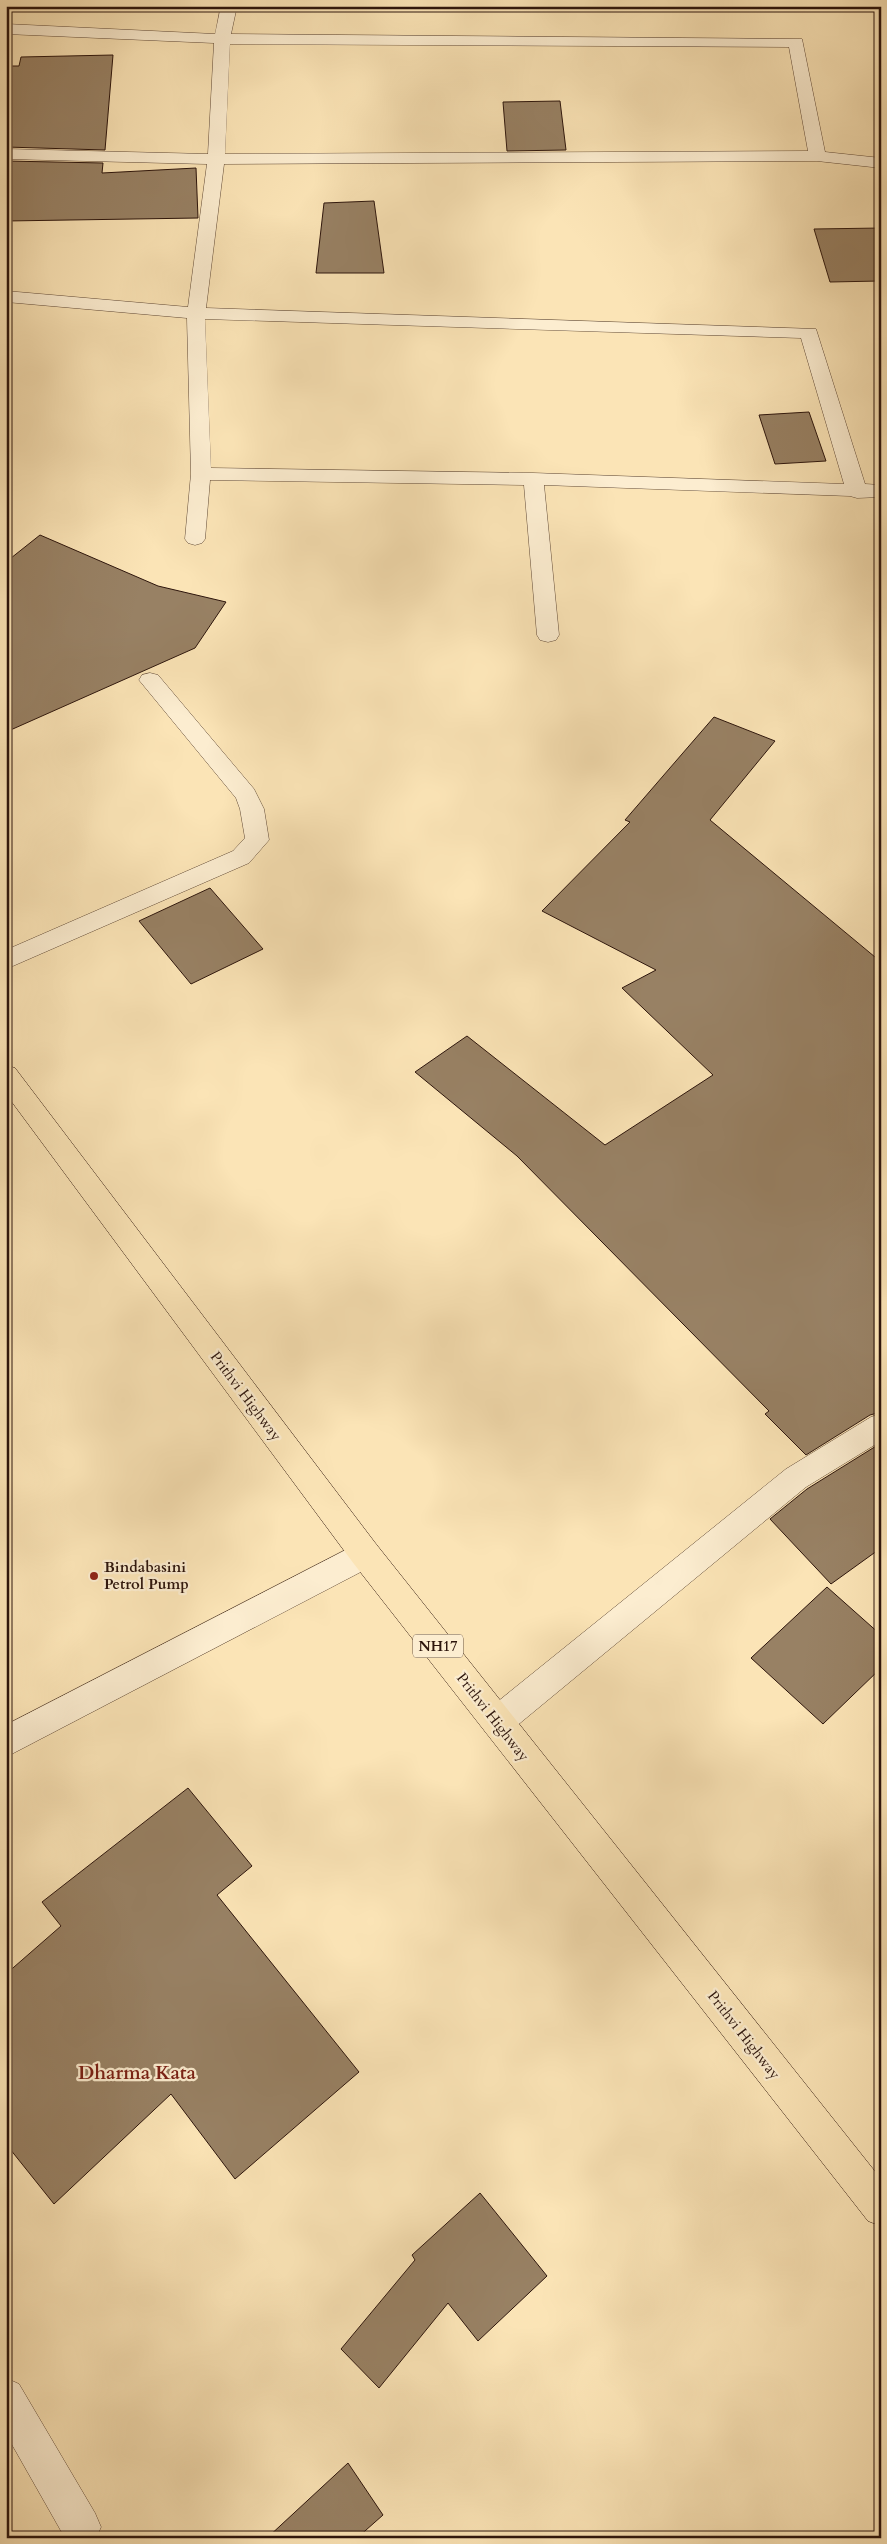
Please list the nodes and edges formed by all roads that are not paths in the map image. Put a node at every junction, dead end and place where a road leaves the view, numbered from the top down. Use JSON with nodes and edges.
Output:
{"nodes":[{"id":1,"x":229,"y":6,"type":"edge"},
{"id":2,"x":6,"y":29,"type":"edge"},
{"id":3,"x":222,"y":38,"type":"junction"},
{"id":4,"x":6,"y":154,"type":"edge"},
{"id":5,"x":817,"y":156,"type":"junction"},
{"id":6,"x":216,"y":158,"type":"junction"},
{"id":7,"x":881,"y":163,"type":"edge"},
{"id":8,"x":6,"y":296,"type":"edge"},
{"id":9,"x":196,"y":313,"type":"junction"},
{"id":10,"x":201,"y":474,"type":"junction"},
{"id":11,"x":533,"y":479,"type":"junction"},
{"id":12,"x":881,"y":491,"type":"edge"},
{"id":13,"x":857,"y":492,"type":"junction"},
{"id":14,"x":195,"y":539,"type":"dead end"},
{"id":15,"x":548,"y":635,"type":"dead end"},
{"id":16,"x":150,"y":680,"type":"dead end"},
{"id":17,"x":6,"y":960,"type":"edge"},
{"id":18,"x":6,"y":1075,"type":"edge"},
{"id":19,"x":881,"y":1426,"type":"edge"},
{"id":20,"x":365,"y":1554,"type":"junction"},
{"id":21,"x":497,"y":1722,"type":"junction"},
{"id":22,"x":6,"y":1742,"type":"edge"},
{"id":23,"x":881,"y":2208,"type":"edge"},
{"id":24,"x":6,"y":2397,"type":"edge"},
{"id":25,"x":81,"y":2527,"type":"dead end"}],
"edges":[{"from":1,"to":3,"type":"street"},
{"from":2,"to":3,"type":"street"},
{"from":3,"to":5,"type":"street"},
{"from":3,"to":6,"type":"street"},
{"from":4,"to":6,"type":"street"},
{"from":5,"to":6,"type":"street"},
{"from":5,"to":7,"type":"street"},
{"from":6,"to":9,"type":"street"},
{"from":8,"to":9,"type":"street"},
{"from":9,"to":10,"type":"street"},
{"from":9,"to":13,"type":"street"},
{"from":10,"to":11,"type":"street"},
{"from":10,"to":14,"type":"street"},
{"from":11,"to":13,"type":"street"},
{"from":11,"to":15,"type":"street"},
{"from":12,"to":13,"type":"street"},
{"from":16,"to":17,"type":"street"},
{"from":18,"to":20,"type":"highway","name":"Prithvi Highway","number":"NH17"},
{"from":19,"to":21,"type":"street"},
{"from":20,"to":21,"type":"highway","name":"Prithvi Highway","number":"NH17"},
{"from":20,"to":22,"type":"street"},
{"from":21,"to":23,"type":"highway","name":"Prithvi Highway","number":"NH17"},
{"from":24,"to":25,"type":"street"}]}
